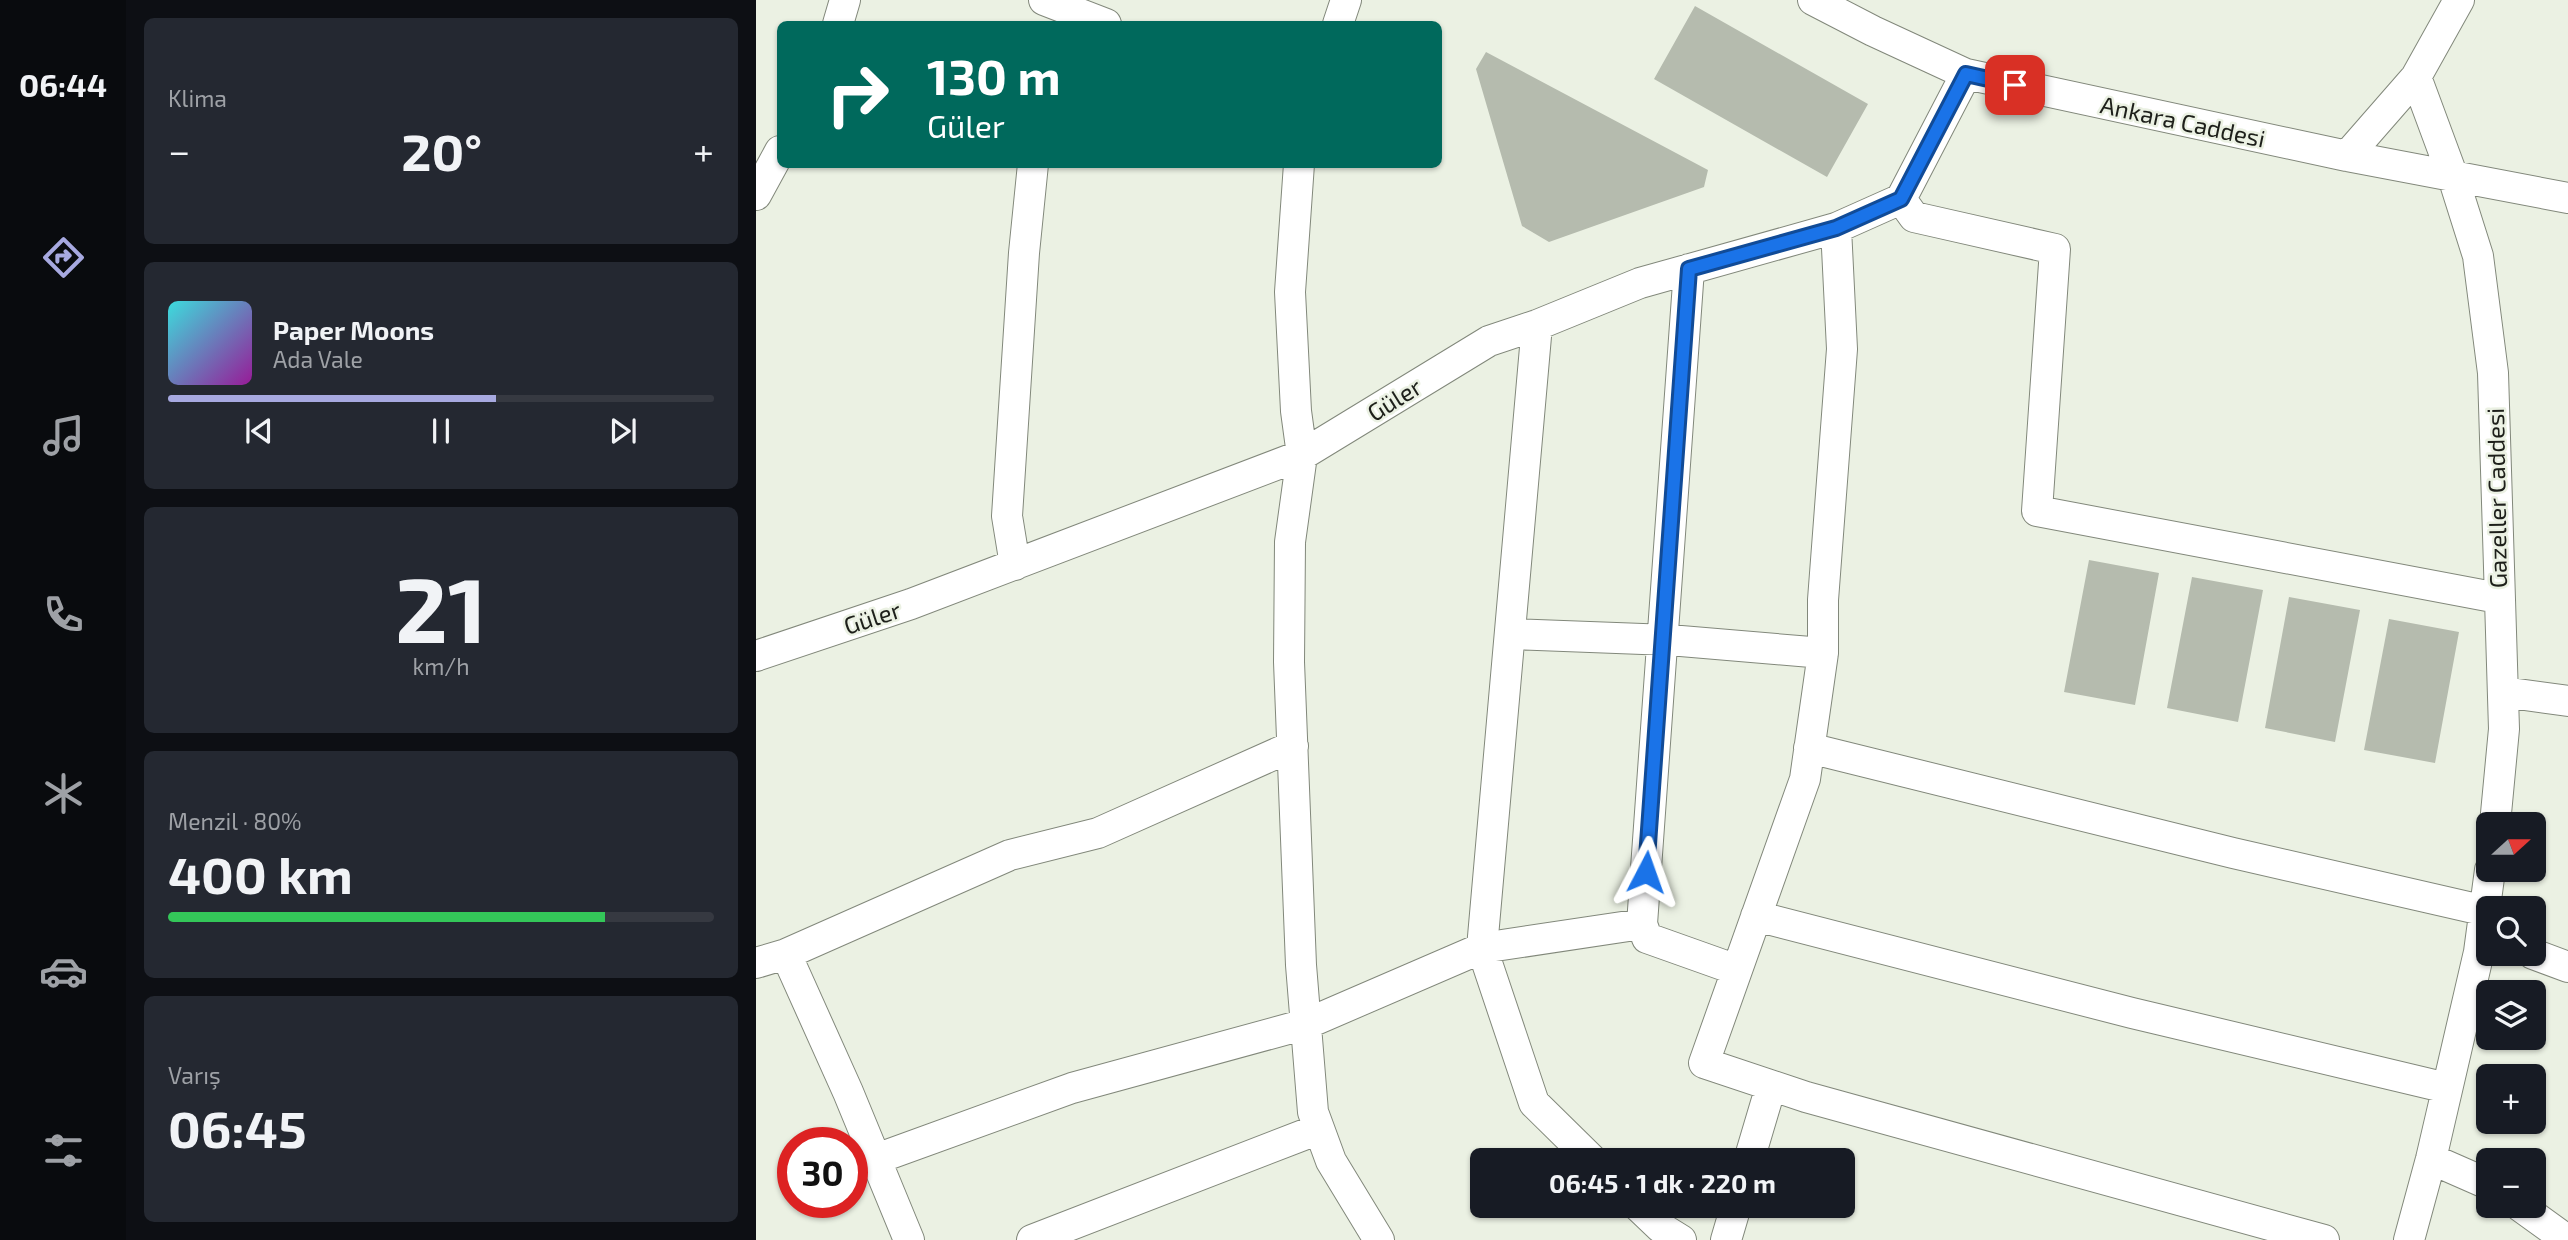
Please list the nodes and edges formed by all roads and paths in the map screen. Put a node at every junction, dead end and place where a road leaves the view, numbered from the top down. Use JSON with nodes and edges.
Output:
{"nodes":[{"id":1,"x":845,"y":0,"type":"edge"},
{"id":2,"x":1346,"y":0,"type":"edge"},
{"id":3,"x":1813,"y":0,"type":"edge"},
{"id":4,"x":2459,"y":0,"type":"edge"},
{"id":5,"x":1057,"y":11,"type":"edge"},
{"id":6,"x":839,"y":21,"type":"edge"},
{"id":7,"x":1095,"y":21,"type":"edge"},
{"id":8,"x":1339,"y":21,"type":"edge"},
{"id":9,"x":1966,"y":74,"type":"junction"},
{"id":10,"x":2416,"y":78,"type":"junction"},
{"id":11,"x":777,"y":156,"type":"edge"},
{"id":12,"x":2347,"y":156,"type":"junction"},
{"id":13,"x":1033,"y":168,"type":"edge"},
{"id":14,"x":1299,"y":168,"type":"edge"},
{"id":15,"x":2453,"y":177,"type":"junction"},
{"id":16,"x":756,"y":195,"type":"edge"},
{"id":17,"x":2568,"y":198,"type":"edge"},
{"id":18,"x":1901,"y":199,"type":"junction"},
{"id":19,"x":1836,"y":228,"type":"junction"},
{"id":20,"x":1689,"y":269,"type":"junction"},
{"id":21,"x":1537,"y":325,"type":"junction"},
{"id":22,"x":1302,"y":455,"type":"junction"},
{"id":23,"x":1015,"y":565,"type":"junction"},
{"id":24,"x":2498,"y":598,"type":"junction"},
{"id":25,"x":1510,"y":634,"type":"junction"},
{"id":26,"x":1662,"y":640,"type":"junction"},
{"id":27,"x":1823,"y":653,"type":"junction"},
{"id":28,"x":756,"y":656,"type":"edge"},
{"id":29,"x":2503,"y":692,"type":"junction"},
{"id":30,"x":2568,"y":701,"type":"edge"},
{"id":31,"x":1293,"y":746,"type":"junction"},
{"id":32,"x":1809,"y":748,"type":"junction"},
{"id":33,"x":2496,"y":812,"type":"edge"},
{"id":34,"x":2476,"y":909,"type":"edge"},
{"id":35,"x":1756,"y":916,"type":"junction"},
{"id":36,"x":1642,"y":924,"type":"junction"},
{"id":37,"x":1482,"y":948,"type":"junction"},
{"id":38,"x":786,"y":954,"type":"junction"},
{"id":39,"x":2546,"y":959,"type":"edge"},
{"id":40,"x":756,"y":963,"type":"edge"},
{"id":41,"x":2480,"y":966,"type":"edge"},
{"id":42,"x":2568,"y":967,"type":"edge"},
{"id":43,"x":1737,"y":970,"type":"junction"},
{"id":44,"x":1306,"y":1024,"type":"junction"},
{"id":45,"x":1771,"y":1086,"type":"junction"},
{"id":46,"x":2447,"y":1088,"type":"junction"},
{"id":47,"x":1319,"y":1129,"type":"junction"},
{"id":48,"x":1580,"y":1148,"type":"edge"},
{"id":49,"x":1753,"y":1148,"type":"edge"},
{"id":50,"x":876,"y":1159,"type":"junction"},
{"id":51,"x":2431,"y":1160,"type":"junction"},
{"id":52,"x":2476,"y":1179,"type":"edge"},
{"id":53,"x":1651,"y":1218,"type":"edge"},
{"id":54,"x":1732,"y":1218,"type":"edge"},
{"id":55,"x":2537,"y":1218,"type":"edge"},
{"id":56,"x":909,"y":1240,"type":"edge"},
{"id":57,"x":1032,"y":1240,"type":"edge"},
{"id":58,"x":1379,"y":1240,"type":"edge"},
{"id":59,"x":1681,"y":1240,"type":"edge"},
{"id":60,"x":1726,"y":1240,"type":"edge"},
{"id":61,"x":2324,"y":1240,"type":"edge"},
{"id":62,"x":2409,"y":1240,"type":"edge"},
{"id":63,"x":2567,"y":1240,"type":"edge"}],
"edges":[{"from":1,"to":6,"type":"street"},
{"from":2,"to":8,"type":"street"},
{"from":3,"to":9,"type":"street","name":"Ankara Caddesi"},
{"from":4,"to":10,"type":"street"},
{"from":5,"to":7,"type":"street"},
{"from":9,"to":12,"type":"street","name":"Ankara Caddesi"},
{"from":9,"to":18,"type":"street"},
{"from":10,"to":12,"type":"street"},
{"from":10,"to":15,"type":"street","name":"Gazeller Caddesi"},
{"from":11,"to":16,"type":"street"},
{"from":12,"to":15,"type":"street","name":"Ankara Caddesi"},
{"from":13,"to":23,"type":"street"},
{"from":14,"to":22,"type":"street"},
{"from":15,"to":17,"type":"street","name":"Ankara Caddesi"},
{"from":15,"to":24,"type":"street","name":"Gazeller Caddesi"},
{"from":18,"to":19,"type":"street","name":"Güler"},
{"from":18,"to":24,"type":"street"},
{"from":19,"to":20,"type":"street","name":"Güler"},
{"from":19,"to":27,"type":"street"},
{"from":20,"to":21,"type":"street","name":"Güler"},
{"from":20,"to":26,"type":"street"},
{"from":21,"to":22,"type":"street","name":"Güler"},
{"from":21,"to":25,"type":"street"},
{"from":22,"to":23,"type":"street","name":"Güler"},
{"from":22,"to":31,"type":"street"},
{"from":23,"to":28,"type":"street","name":"Güler"},
{"from":24,"to":29,"type":"street","name":"Gazeller Caddesi"},
{"from":25,"to":26,"type":"street"},
{"from":25,"to":37,"type":"street"},
{"from":26,"to":27,"type":"street"},
{"from":26,"to":36,"type":"street"},
{"from":27,"to":32,"type":"street"},
{"from":29,"to":30,"type":"street"},
{"from":29,"to":33,"type":"street","name":"Gazeller Caddesi"},
{"from":31,"to":38,"type":"street"},
{"from":31,"to":44,"type":"street"},
{"from":32,"to":34,"type":"street"},
{"from":32,"to":35,"type":"street"},
{"from":35,"to":43,"type":"street"},
{"from":35,"to":46,"type":"street"},
{"from":36,"to":37,"type":"street"},
{"from":36,"to":43,"type":"street"},
{"from":37,"to":44,"type":"street"},
{"from":37,"to":48,"type":"street"},
{"from":38,"to":40,"type":"street"},
{"from":38,"to":50,"type":"street"},
{"from":39,"to":42,"type":"street"},
{"from":41,"to":46,"type":"street"},
{"from":43,"to":45,"type":"street"},
{"from":44,"to":47,"type":"street"},
{"from":44,"to":50,"type":"street"},
{"from":45,"to":49,"type":"street"},
{"from":45,"to":61,"type":"street"},
{"from":46,"to":51,"type":"street"},
{"from":47,"to":57,"type":"street"},
{"from":47,"to":58,"type":"street"},
{"from":50,"to":56,"type":"street"},
{"from":51,"to":52,"type":"street"},
{"from":51,"to":62,"type":"street"},
{"from":53,"to":59,"type":"street"},
{"from":54,"to":60,"type":"street"},
{"from":55,"to":63,"type":"street"}]}
